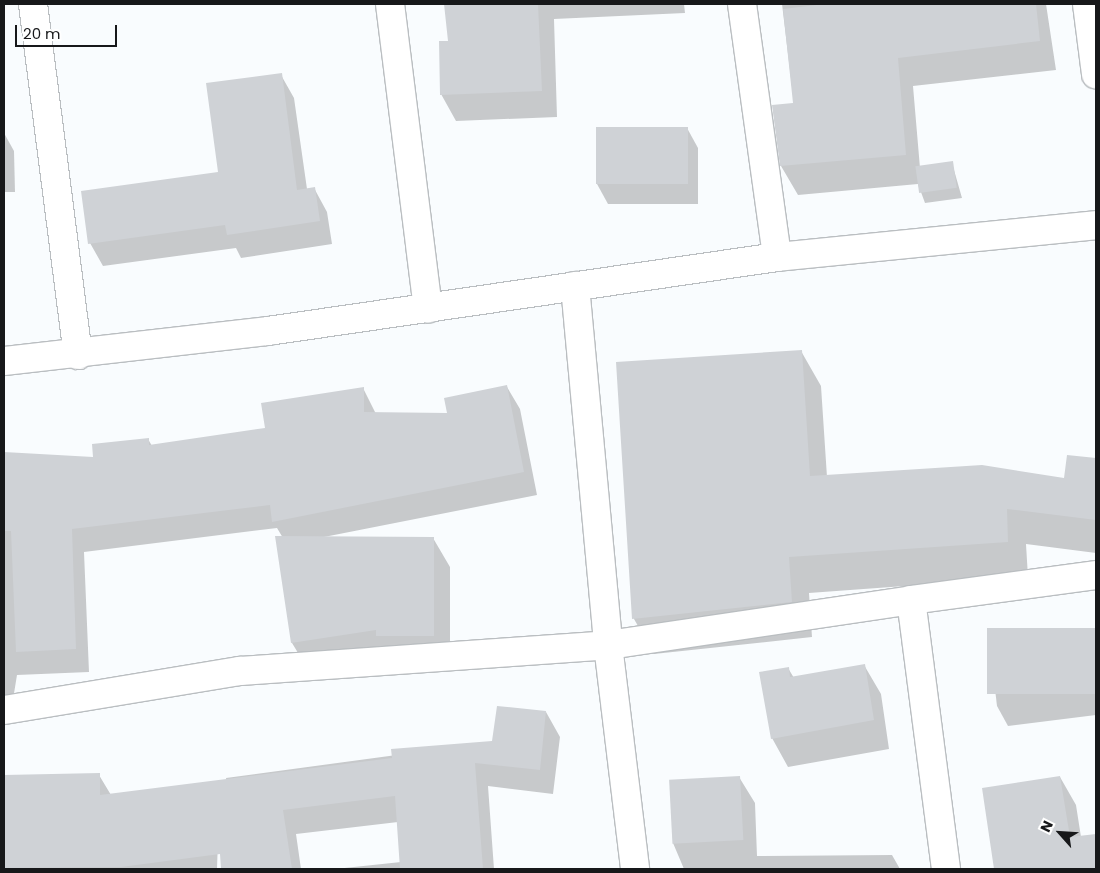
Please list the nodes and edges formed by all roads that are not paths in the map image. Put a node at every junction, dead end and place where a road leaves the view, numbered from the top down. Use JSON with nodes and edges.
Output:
{"nodes":[{"id":1,"x":33,"y":4,"type":"edge"},
{"id":2,"x":390,"y":4,"type":"edge"},
{"id":3,"x":742,"y":4,"type":"edge"},
{"id":4,"x":1087,"y":4,"type":"edge"},
{"id":5,"x":1096,"y":74,"type":"edge"},
{"id":6,"x":1096,"y":225,"type":"edge"},
{"id":7,"x":777,"y":257,"type":"junction"},
{"id":8,"x":576,"y":286,"type":"junction"},
{"id":9,"x":428,"y":309,"type":"junction"},
{"id":10,"x":78,"y":355,"type":"junction"},
{"id":11,"x":4,"y":361,"type":"edge"},
{"id":12,"x":1096,"y":574,"type":"edge"},
{"id":13,"x":911,"y":600,"type":"junction"},
{"id":14,"x":608,"y":645,"type":"junction"},
{"id":15,"x":4,"y":710,"type":"edge"},
{"id":16,"x":635,"y":869,"type":"edge"},
{"id":17,"x":946,"y":869,"type":"edge"}],
"edges":[{"from":1,"to":10,"type":"street"},
{"from":2,"to":9,"type":"street"},
{"from":3,"to":7,"type":"street"},
{"from":4,"to":5,"type":"street"},
{"from":6,"to":7,"type":"street"},
{"from":7,"to":8,"type":"street"},
{"from":8,"to":9,"type":"street"},
{"from":8,"to":14,"type":"street"},
{"from":9,"to":10,"type":"street"},
{"from":10,"to":11,"type":"street"},
{"from":12,"to":13,"type":"street"},
{"from":13,"to":14,"type":"street"},
{"from":13,"to":17,"type":"street"},
{"from":14,"to":15,"type":"street"},
{"from":14,"to":16,"type":"street"}]}
